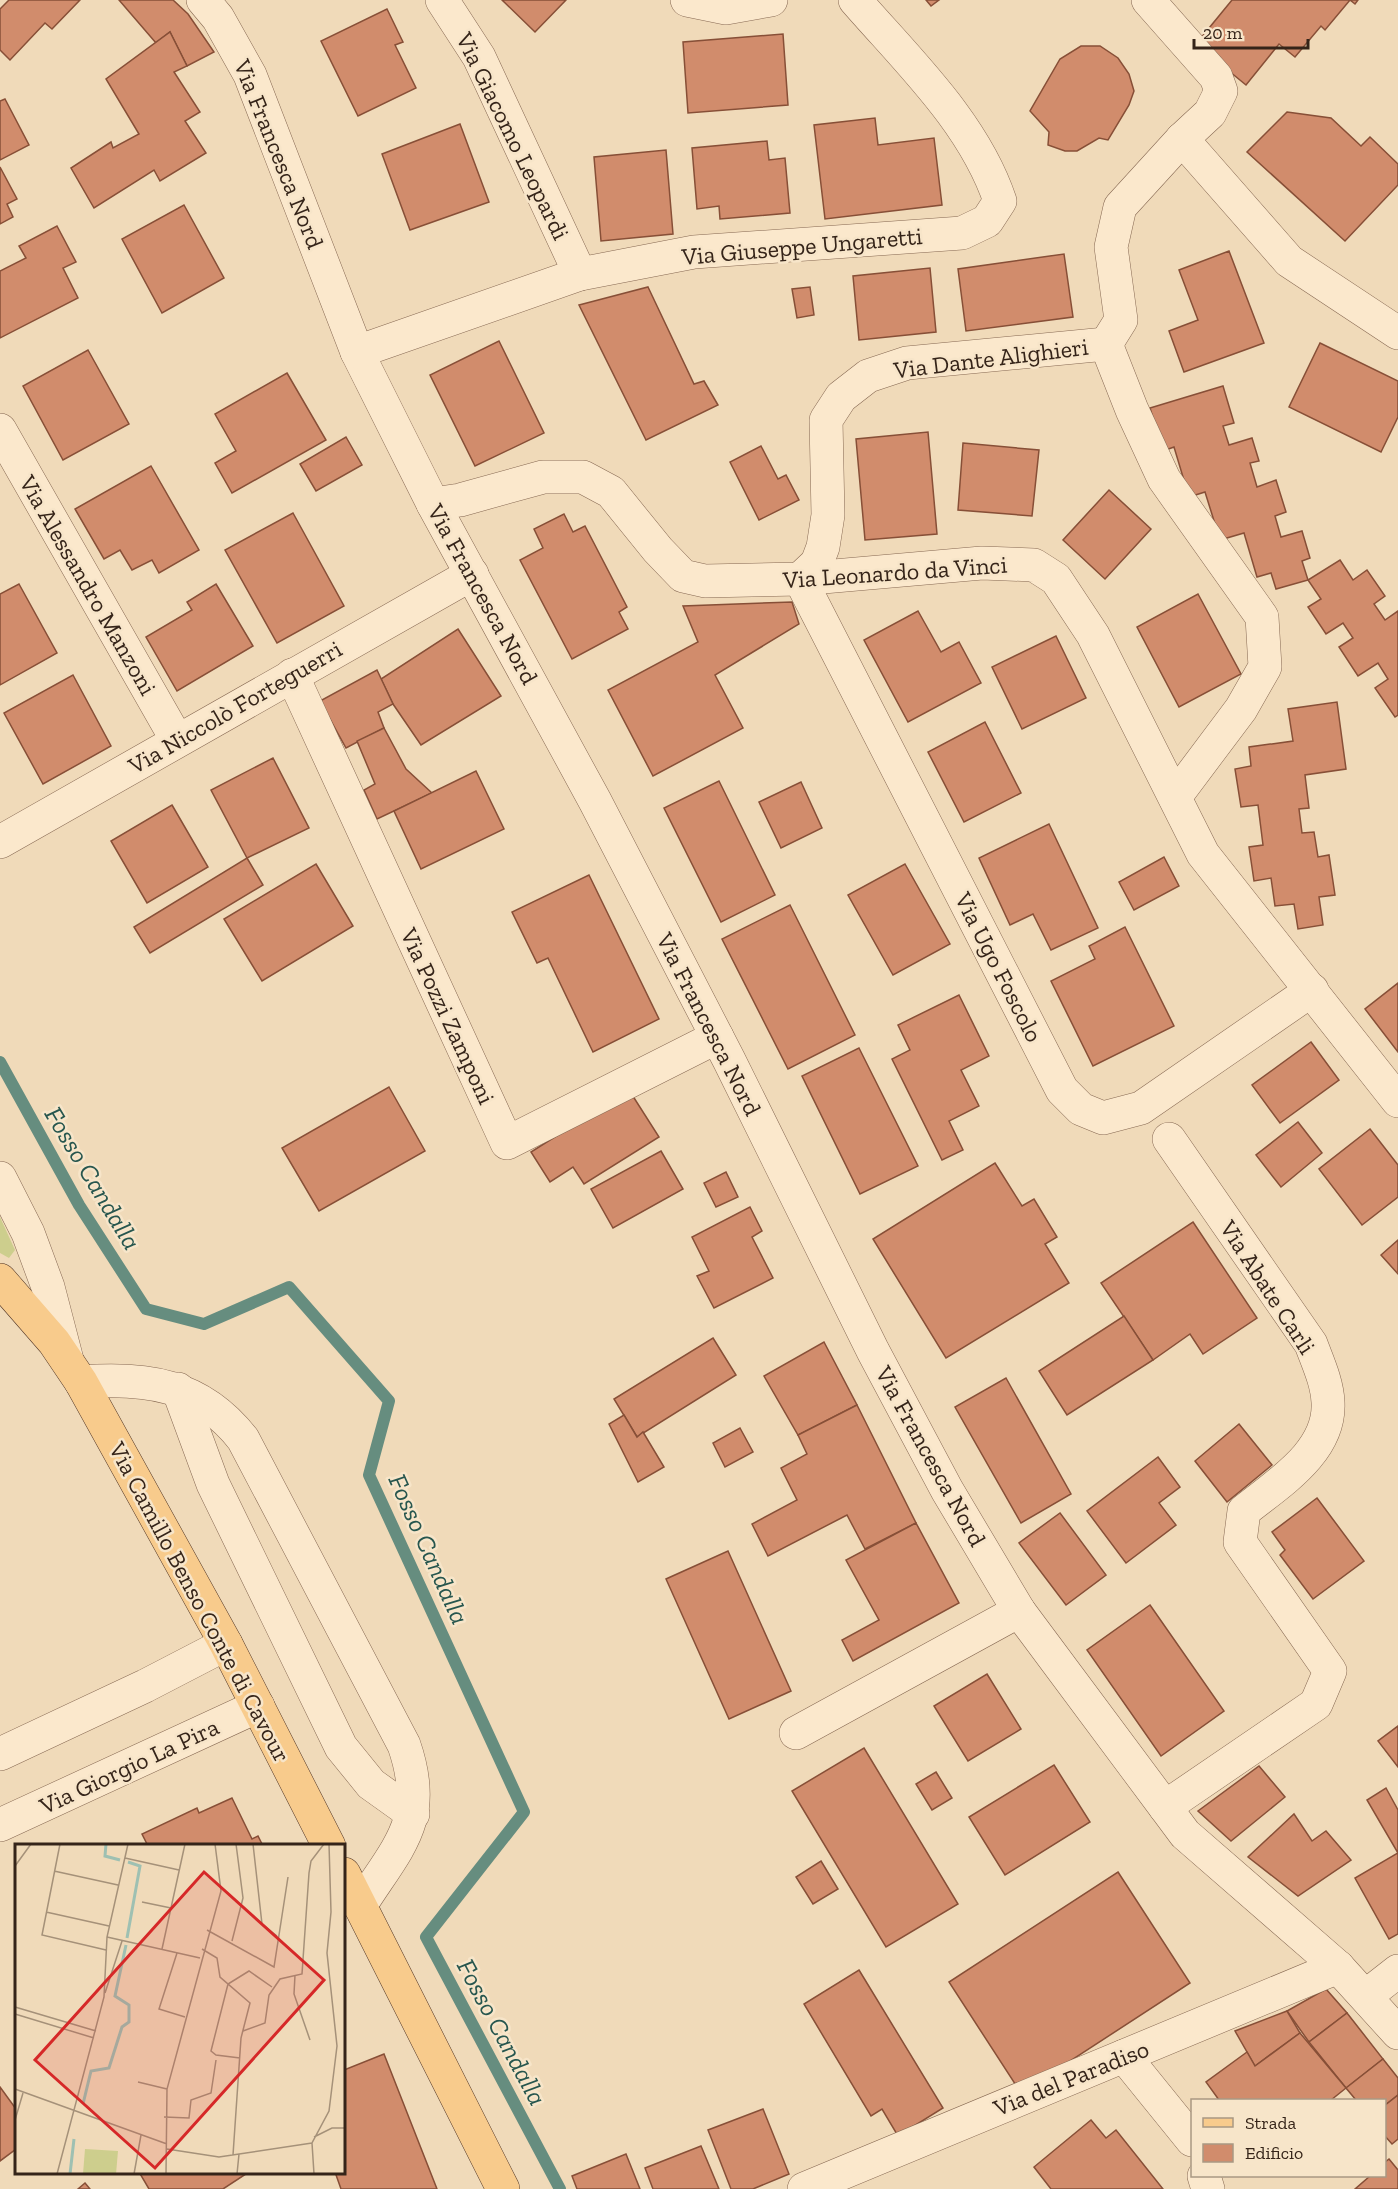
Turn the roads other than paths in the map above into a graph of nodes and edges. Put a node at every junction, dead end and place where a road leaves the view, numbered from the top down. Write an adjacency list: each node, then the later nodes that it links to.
1 (203, 0): 11 (street, Via Francesca Nord)
2 (442, 0): 8 (street, Via Giacomo Leopardi)
3 (687, 0): 4 (street)
4 (771, 0)
5 (855, 0): 8 (street, Via Giuseppe Ungaretti)
6 (1148, 0): 7 (street)
7 (1182, 139): 9 (street); 10 (street)
8 (580, 274): 11 (street, Via Giuseppe Ungaretti)
9 (1398, 333)
10 (1106, 344): 15 (street, Via Dante Alighieri); 18 (street, Via Dante Alighieri)
11 (357, 352): 13 (street, Via Francesca Nord)
12 (0, 430): 17 (street, Via Alessandro Manzoni)
13 (433, 504): 14 (street, Via Francesca Nord); 15 (street, Via Leonardo da Vinci)
14 (472, 574): 16 (street, Via Niccolò Forteguerri); 21 (street, Via Francesca Nord)
15 (800, 579): 18 (street, Via Leonardo da Vinci); 20 (street, Via Ugo Foscolo)
16 (292, 675): 17 (street, Via Niccolò Forteguerri); 21 (street, Via Pozzi Zamponi)
17 (177, 740): 19 (street, Via Niccolò Forteguerri)
18 (1175, 797): 20 (street, Via Leonardo da Vinci)
19 (0, 842)
20 (1311, 990): 22 (street, Via Leonardo da Vinci)
21 (717, 1037): 28 (street, Via Francesca Nord)
22 (1398, 1101)
23 (1169, 1139): 33 (street, Via Abate Carli)
24 (0, 1178): 26 (street, Via Camillo Benso Conte di Cavour)
25 (0, 1280): 26 (main road, Via Camillo Benso Conte di Cavour)
26 (74, 1371): 27 (street); 29 (main road, Via Camillo Benso Conte di Cavour)
27 (178, 1389): 34 (street); 34 (street)
28 (1019, 1611): 31 (street); 33 (street, Via Francesca Nord)
29 (226, 1644): 30 (main road, Via Camillo Benso Conte di Cavour); 32 (street)
30 (258, 1706): 35 (street, Via Giorgio La Pira); 36 (main road, Via Camillo Benso Conte di Cavour)
31 (796, 1733)
32 (0, 1754)
33 (1165, 1807): 39 (street, Via Francesca Nord)
34 (413, 1814): 38 (street)
35 (0, 1825)
36 (328, 1844)
37 (345, 1876): 38 (main road)
38 (360, 1906): 45 (main road)
39 (1338, 1967): 41 (street, Via Francesca Nord); 43 (street, Via del Paradiso)
40 (1398, 1971): 41 (street)
41 (1366, 1996): 42 (street, Via Francesca Nord)
42 (1398, 2033)
43 (1124, 2056): 44 (street); 46 (street, Via del Paradiso)
44 (1191, 2139)
45 (503, 2189)
46 (804, 2189)

